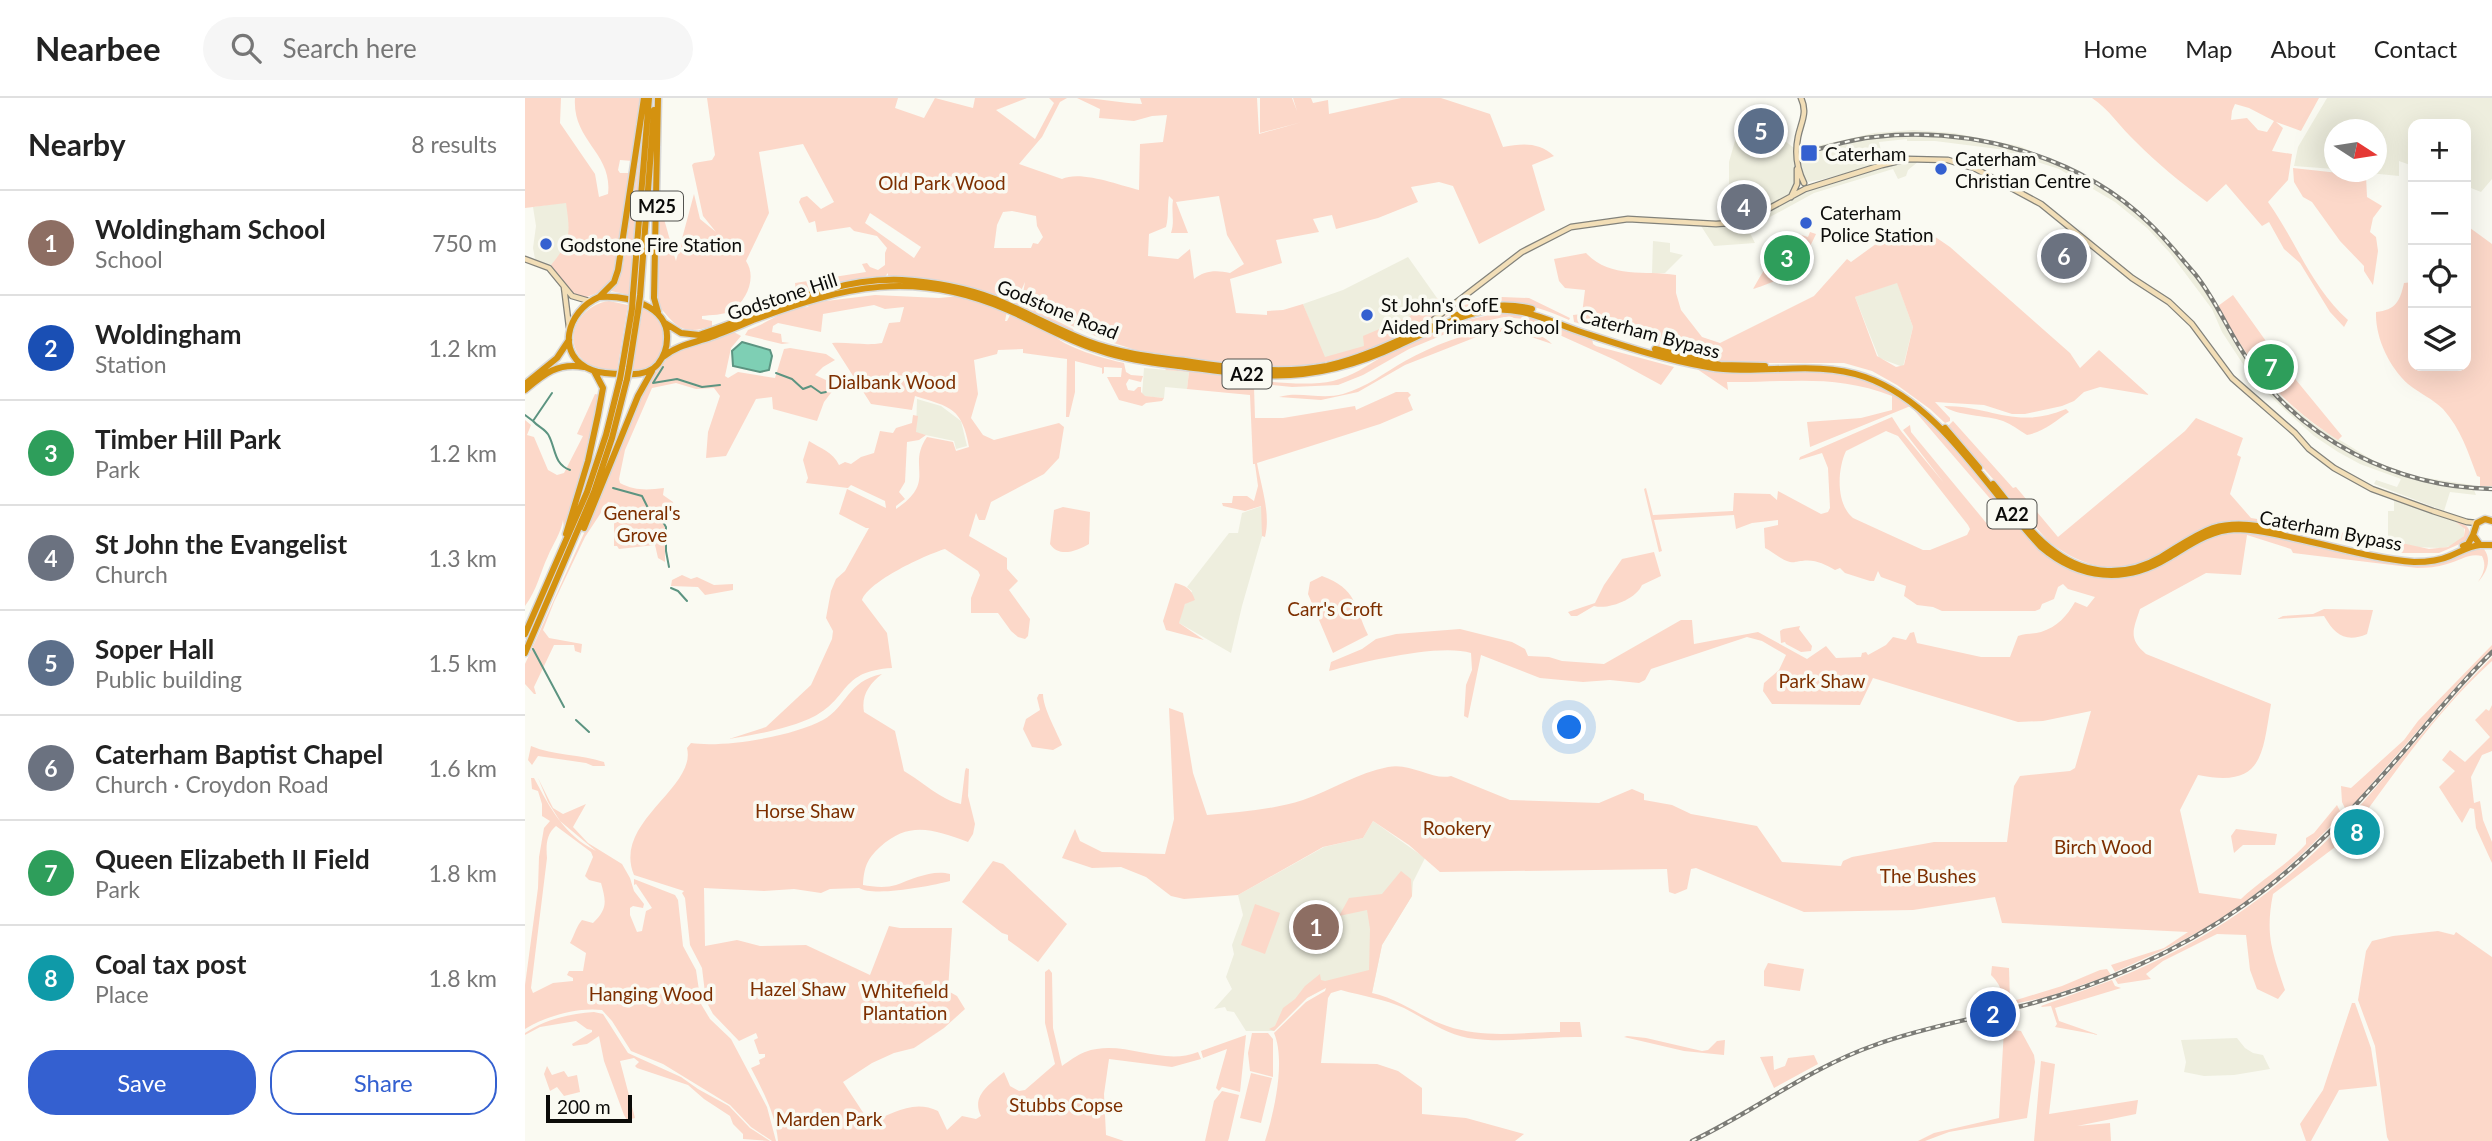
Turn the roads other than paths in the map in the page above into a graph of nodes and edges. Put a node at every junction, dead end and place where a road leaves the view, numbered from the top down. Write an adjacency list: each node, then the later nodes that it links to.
1 (646, 98): 12 (highway, M25); 13 (highway, M25)
2 (656, 98): 12 (highway, M25); 15 (highway, M25)
3 (1801, 98): 4 (main road)
4 (1798, 165): 5 (main road); 6 (main road)
5 (1797, 186): 6 (main road); 7 (main road)
6 (1804, 187): 7 (main road); 29 (main road)
7 (1791, 198): 16 (main road)
8 (525, 259): 9 (main road)
9 (564, 286): 14 (main road); 19 (main road)
10 (946, 286): 17 (highway, Godstone Hill / A22); 20 (highway, Godstone Road / A22)
11 (957, 293): 18 (highway, Godstone Road / A22); 22 (highway, Godstone Hill / A22)
12 (636, 295): 32 (highway, M25, bridge)
13 (599, 297): 14 (highway); 15 (highway)
14 (589, 301): 19 (highway)
15 (658, 313): 17 (highway)
16 (1443, 313): 18 (main road); 20 (main road)
17 (666, 323): 22 (highway)
18 (1437, 326): 20 (highway, Godstone Road / A22); 29 (highway, Caterham Bypass / A22); 30 (highway, Caterham Bypass / A22)
19 (569, 327): 21 (highway)
20 (1422, 330)
21 (569, 340): 23 (highway); 26 (highway)
22 (663, 357): 24 (highway)
23 (586, 367): 25 (highway); 27 (highway)
24 (653, 369): 25 (highway); 32 (highway, M25)
25 (594, 371): 32 (highway, M25)
26 (525, 384)
27 (525, 390)
28 (2492, 521): 29 (highway)
29 (2474, 529): 30 (highway)
30 (2480, 545): 31 (highway, Caterham Bypass)
31 (2492, 545)
32 (562, 559): 33 (highway, M25); 34 (highway, M25)
33 (525, 634)
34 (525, 653)

